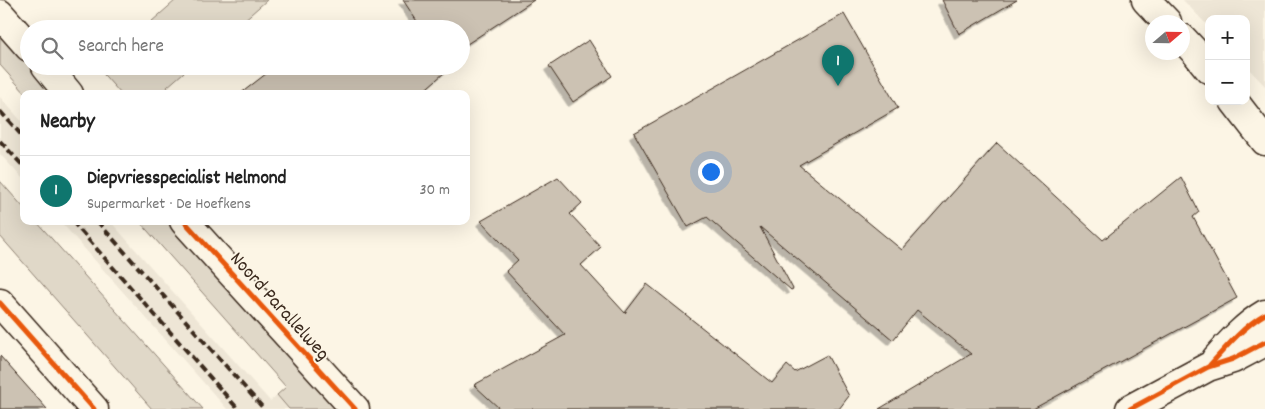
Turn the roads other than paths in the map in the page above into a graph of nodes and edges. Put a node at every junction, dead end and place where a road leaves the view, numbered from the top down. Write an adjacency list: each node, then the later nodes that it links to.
1 (1146, 0): 3 (street)
2 (0, 14): 4 (street)
3 (1161, 15)
4 (20, 37)
5 (1190, 47): 6 (street)
6 (1205, 64)
7 (54, 75): 8 (street)
8 (67, 90)
9 (1237, 105): 10 (street)
10 (1265, 141)
11 (188, 225): 17 (street, Noord Parallelweg)
12 (0, 303): 16 (street)
13 (1265, 314): 15 (street)
14 (1265, 342): 15 (street)
15 (1208, 367): 18 (street)
16 (94, 409)
17 (355, 409)
18 (1130, 409)

